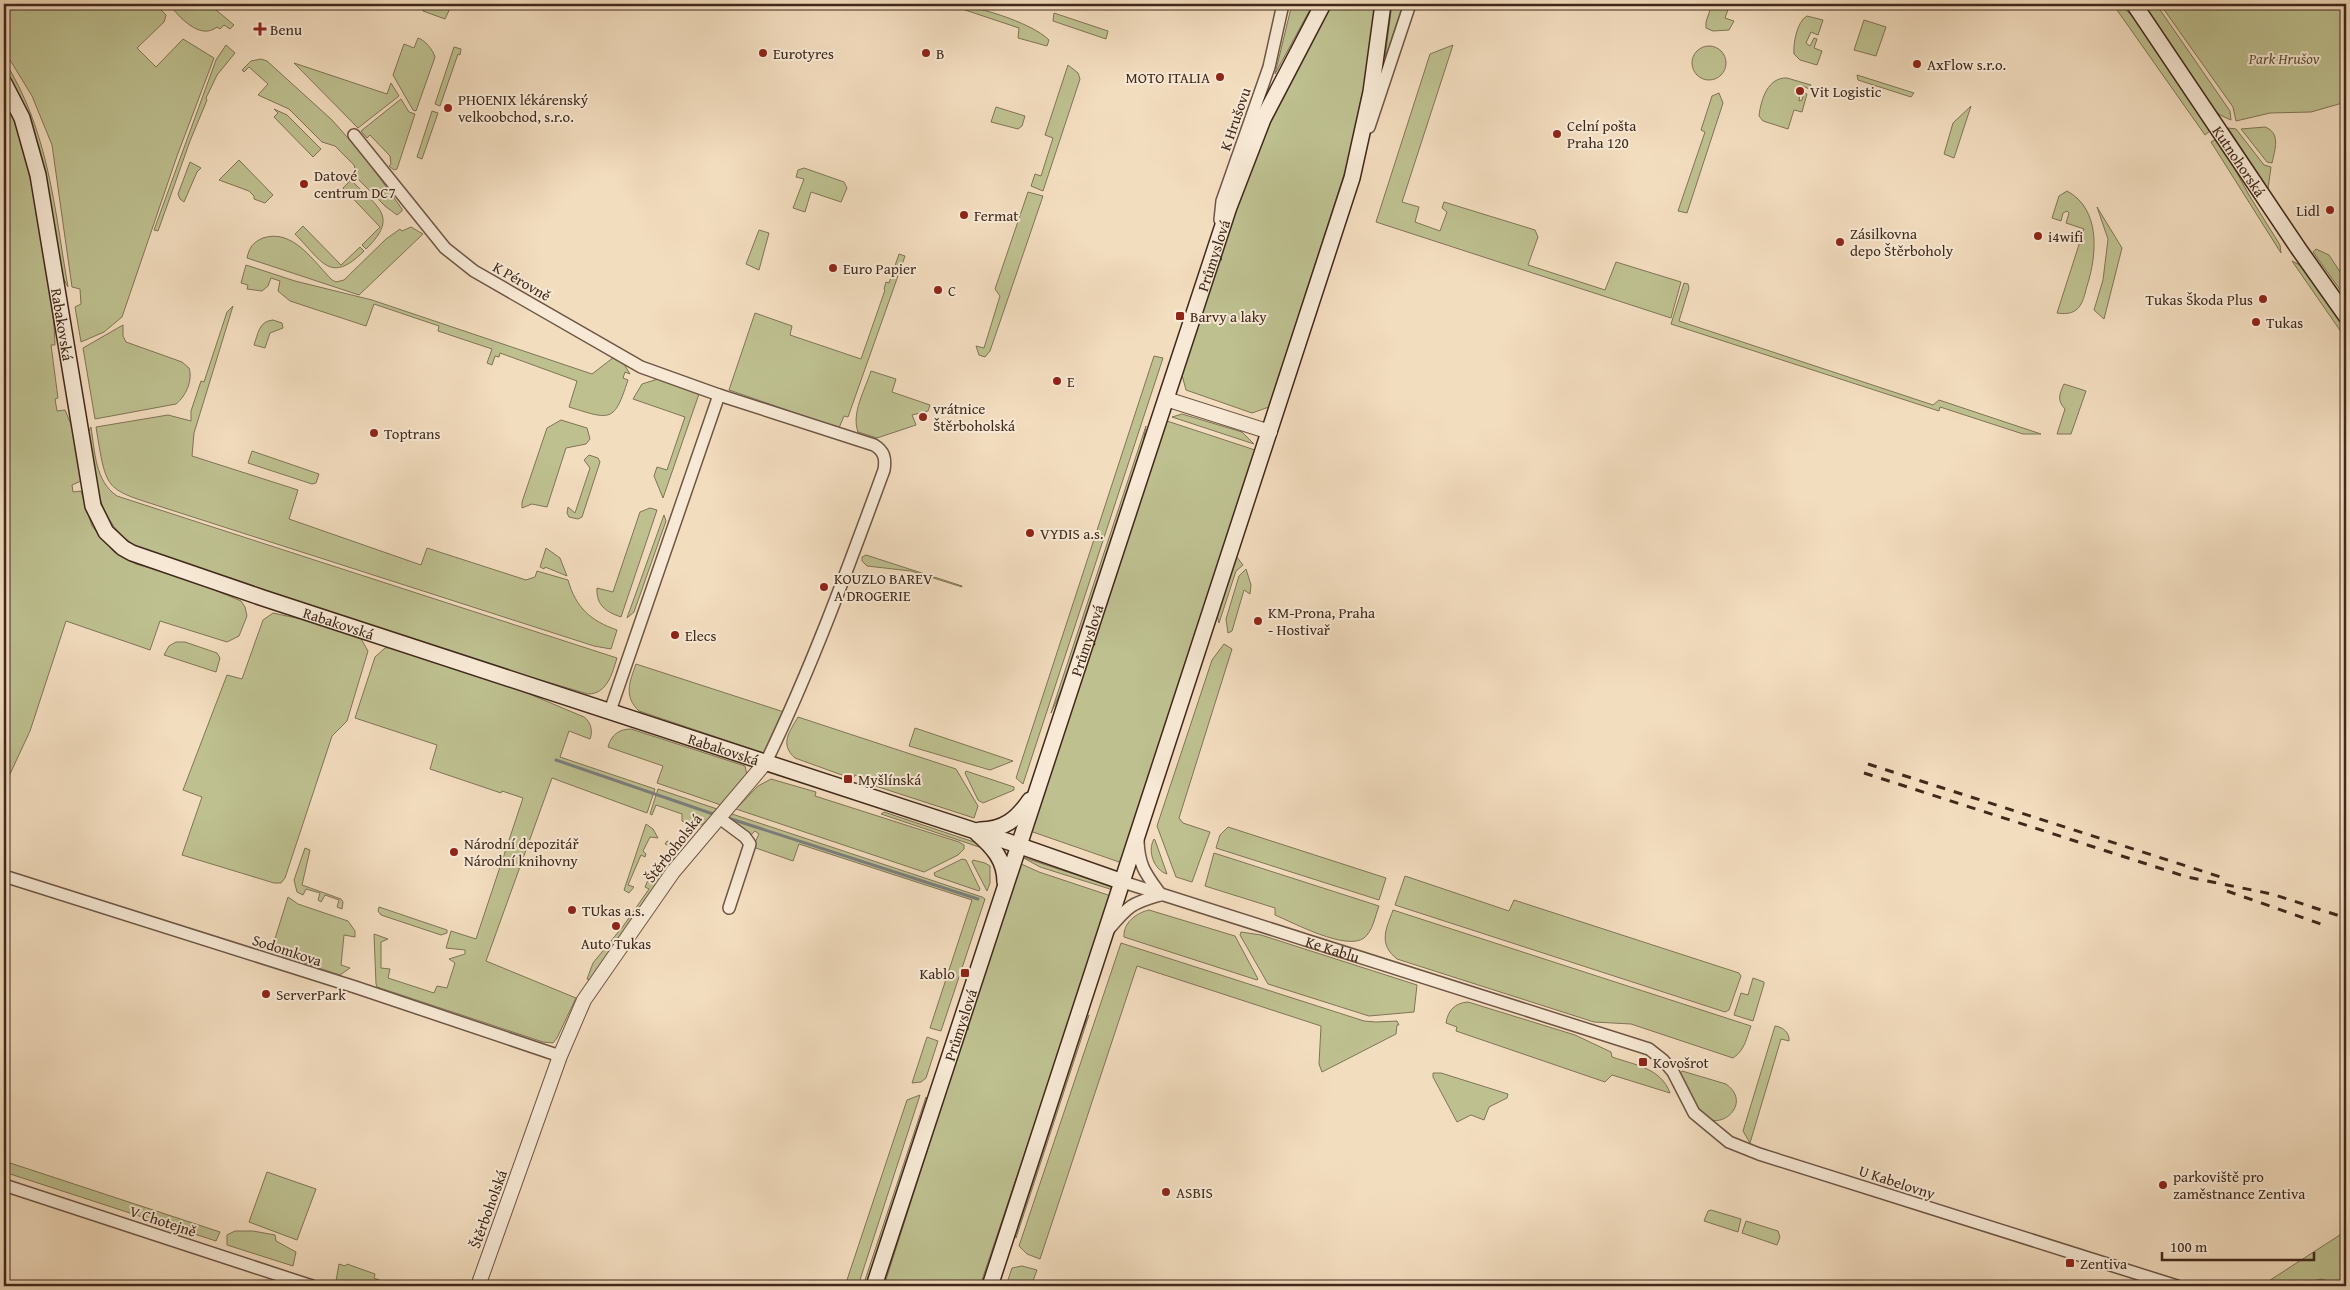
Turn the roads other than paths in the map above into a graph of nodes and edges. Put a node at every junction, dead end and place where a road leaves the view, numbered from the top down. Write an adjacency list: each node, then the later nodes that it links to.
1 (1283, 4): 9 (street, K Hrušovu)
2 (1323, 4): 9 (main road, Průmyslová)
3 (1383, 4): 8 (main road)
4 (1410, 4): 8 (street)
5 (2134, 4): 10 (main road, Kutnohorská)
6 (4, 83): 15 (main road, Rabakovská)
7 (354, 135): 11 (street, K Pérovně)
8 (1352, 178): 13 (main road)
9 (1217, 244): 12 (main road, Průmyslová)
10 (2346, 316)
11 (719, 395): 14 (street, K Pérovně); 15 (street)
12 (1166, 399): 13 (street); 17 (main road, Průmyslová)
13 (1270, 432): 20 (main road)
14 (886, 460): 16 (street, Štěrboholská)
15 (610, 712): 16 (main road, Rabakovská)
16 (766, 762): 18 (street, Štěrboholská); 19 (main road, Rabakovská)
17 (1037, 791): 19 (main road); 21 (main road, Průmyslová)
18 (718, 817): 26 (street); 29 (street, Štěrboholská)
19 (974, 830): 21 (main road, Rabakovská); 24 (main road)
20 (1137, 838): 23 (main road); 25 (street)
21 (1019, 845): 23 (main road, Ke Kablu); 24 (main road, Průmyslová)
22 (4, 876): 29 (street, Sodomkova)
23 (1123, 882): 25 (street, Ke Kablu); 27 (main road)
24 (1005, 886): 33 (main road, Průmyslová)
25 (1161, 895): 27 (street); 28 (street, Ke Kablu)
26 (729, 908)
27 (1105, 934): 34 (main road)
28 (1649, 1049): 35 (street, U Kabelovny)
29 (560, 1056): 32 (street, Štěrboholská)
30 (4, 1185): 31 (street, V Chotejně)
31 (312, 1286)
32 (478, 1286)
33 (874, 1286)
34 (990, 1286)
35 (2177, 1286)

